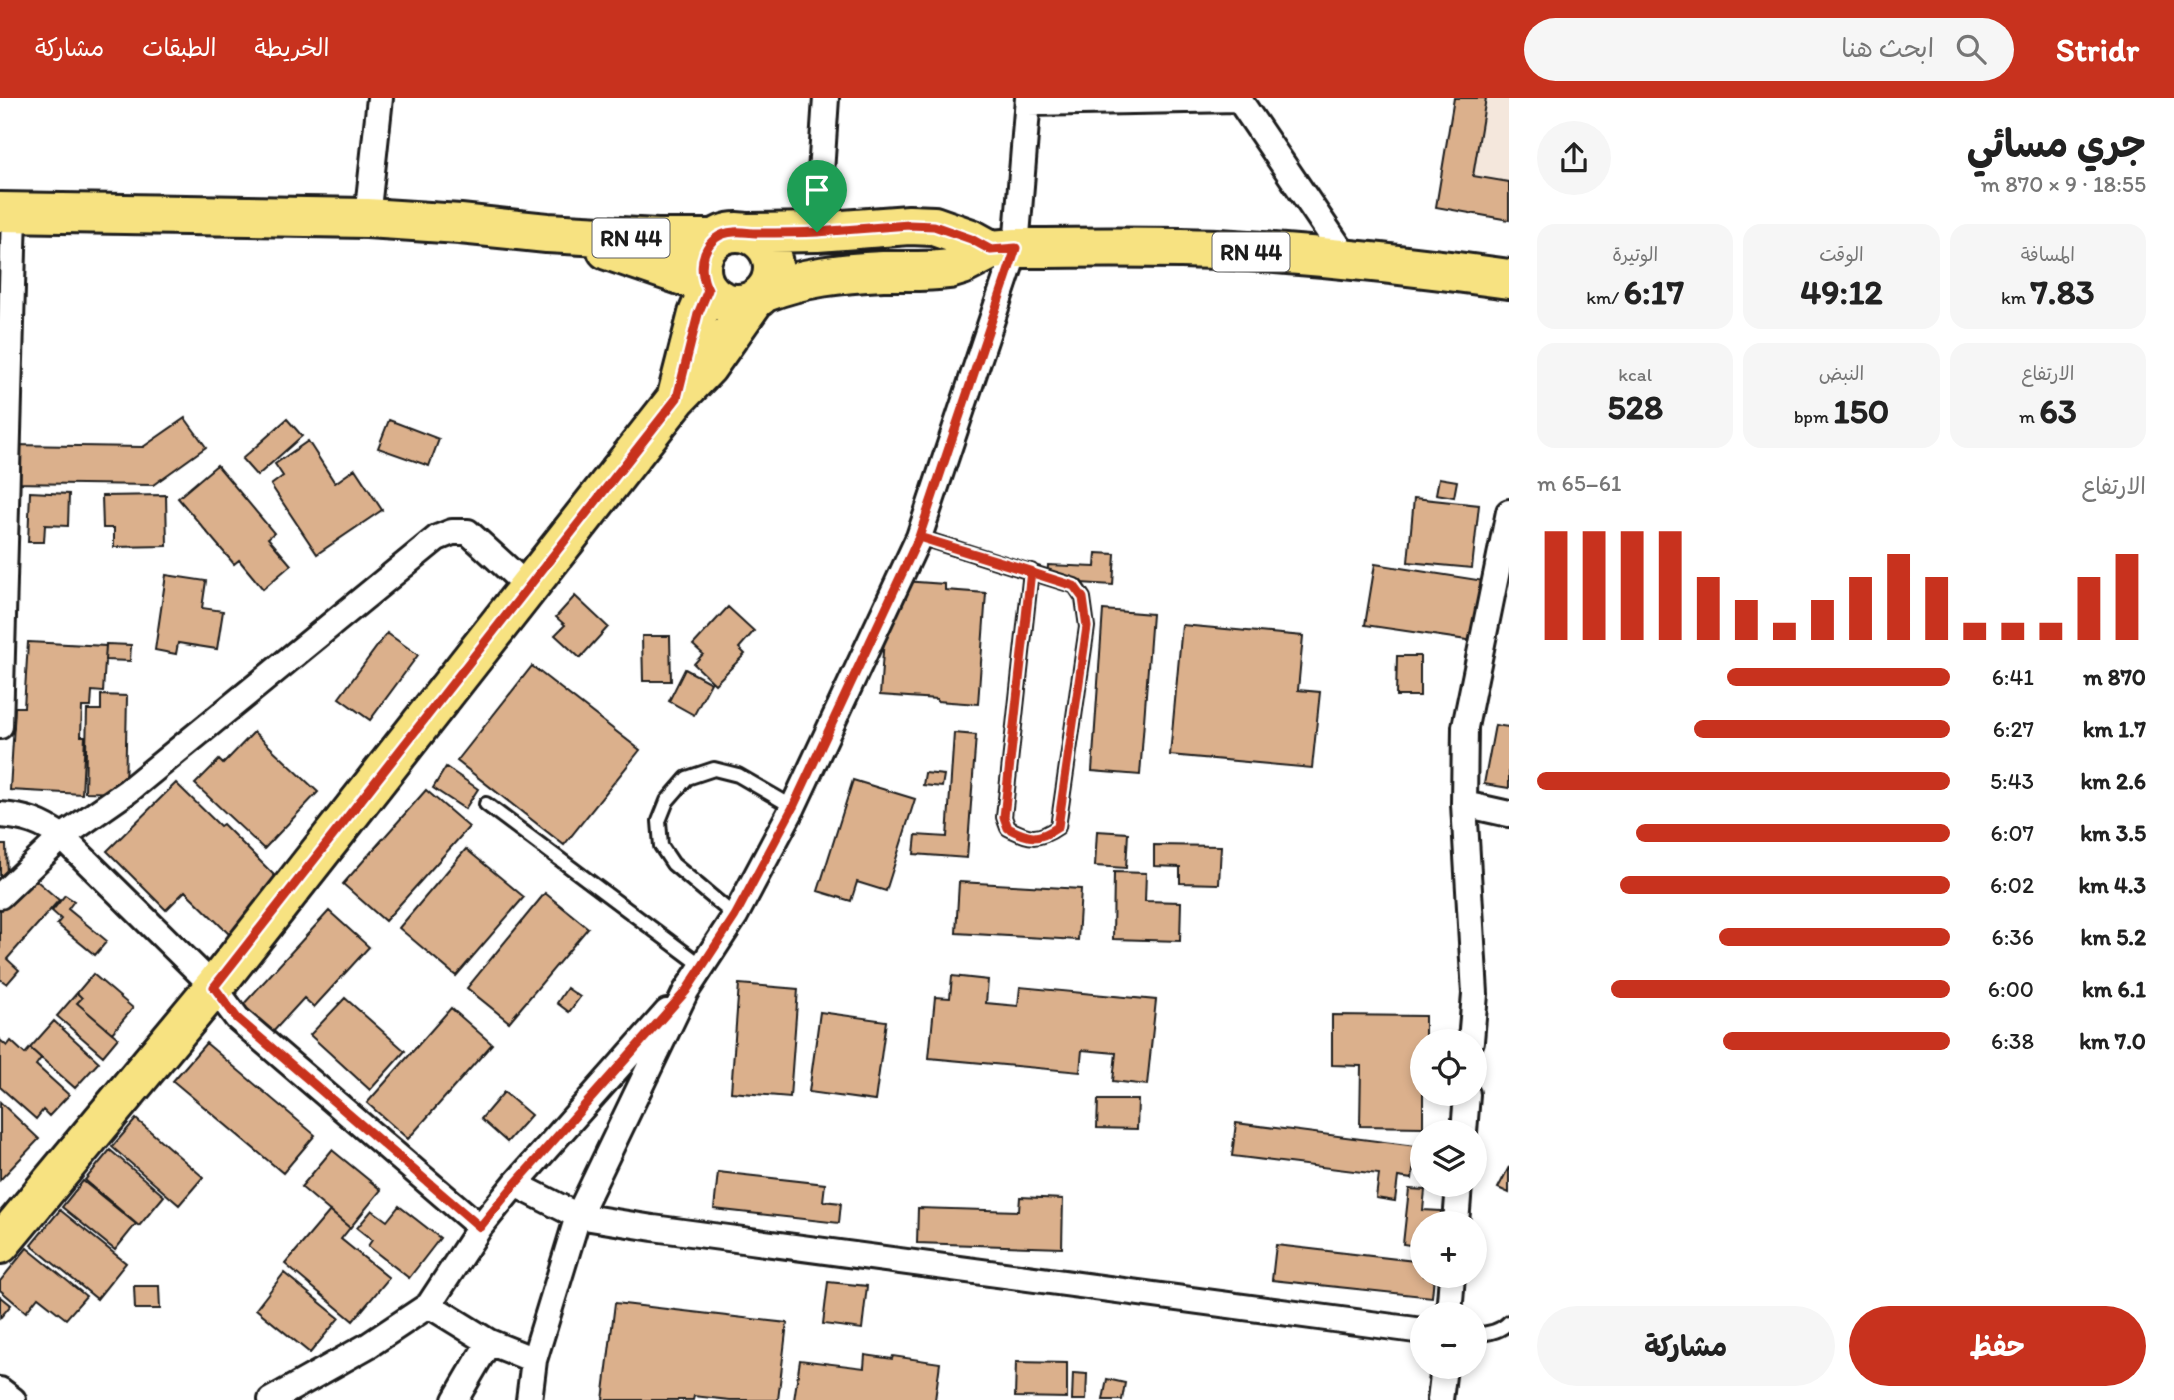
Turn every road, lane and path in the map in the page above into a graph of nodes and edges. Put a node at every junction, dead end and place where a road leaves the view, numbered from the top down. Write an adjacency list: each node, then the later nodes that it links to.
1 (380, 98): 6 (street)
2 (826, 98): 7 (street)
3 (1238, 99): 4 (street); 11 (street)
4 (1028, 101): 10 (street)
5 (7, 212): 6 (main road); 19 (street)
6 (367, 218): 8 (main road)
7 (817, 232): 9 (main road, RN 44); 10 (main road, RN 44)
8 (547, 233): 9 (main road, RN 44); 12 (main road, RN 44)
9 (731, 236): 15 (main road); 16 (main road)
10 (1003, 249): 11 (main road, RN 44); 13 (main road, RN 44); 20 (street)
11 (1348, 260): 14 (main road, RN 44)
12 (667, 270): 15 (main road, RN 44); 17 (main road)
13 (825, 276): 16 (main road, RN 44); 17 (main road)
14 (1509, 279)
15 (706, 286): 16 (main road); 17 (main road)
16 (760, 295): 17 (main road)
17 (697, 359): 22 (main road)
18 (1509, 512): 25 (street)
19 (3, 524): 23 (street)
20 (919, 537): 21 (lane); 26 (street)
21 (1031, 571): 21 (lane)
22 (528, 587): 29 (street); 33 (main road)
23 (0, 726)
24 (485, 804): 32 (lane)
25 (1464, 804): 27 (street); 35 (street)
26 (793, 807): 31 (street); 31 (lane)
27 (1509, 814)
28 (0, 815): 29 (street)
29 (62, 837): 30 (street); 33 (street)
30 (0, 896)
31 (735, 916): 32 (street)
32 (701, 965): 34 (street)
33 (214, 987): 38 (street); 39 (main road)
34 (686, 991): 36 (street); 37 (street)
35 (1472, 1029)
36 (515, 1184): 37 (street); 38 (street)
37 (578, 1216): 42 (street); 45 (street)
38 (480, 1227): 40 (street)
39 (0, 1244)
40 (429, 1305): 44 (street); 49 (street)
41 (1509, 1322): 43 (lane)
42 (1410, 1329)
43 (1487, 1334)
44 (489, 1342): 45 (street); 50 (street)
45 (534, 1360): 51 (street)
46 (1443, 1379): 52 (street)
47 (0, 1390): 48 (street)
48 (13, 1400)
49 (271, 1400)
50 (456, 1400)
51 (529, 1400)
52 (1440, 1400)

